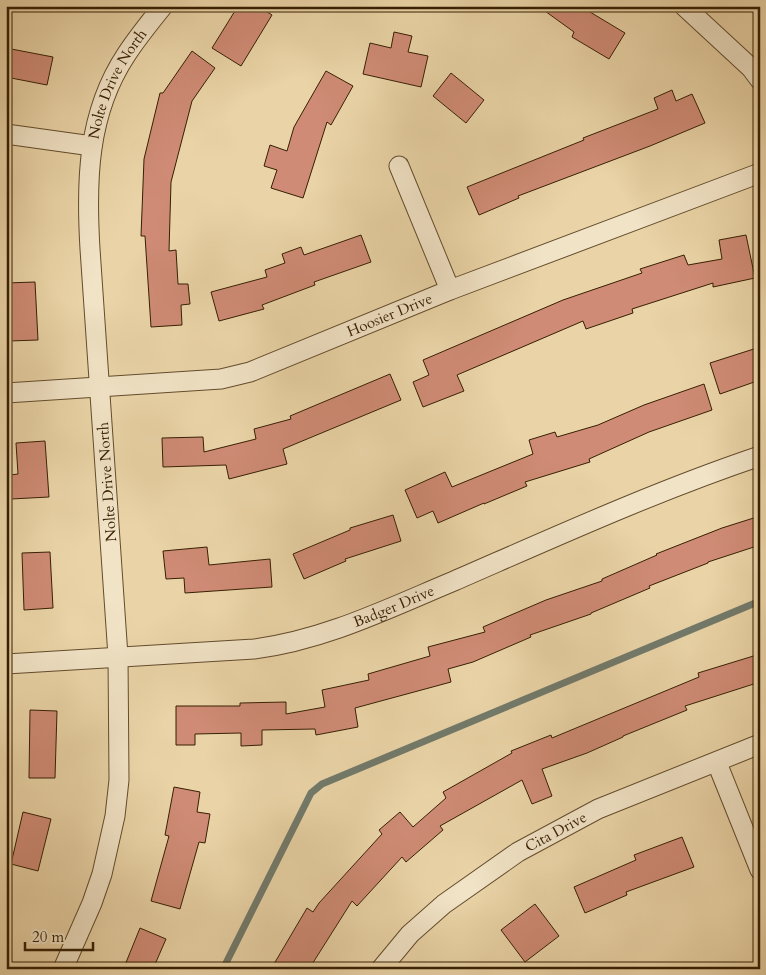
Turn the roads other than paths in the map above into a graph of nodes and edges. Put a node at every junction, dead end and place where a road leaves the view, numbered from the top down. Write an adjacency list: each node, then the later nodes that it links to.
1 (163, 6): 5 (street, Nolte Drive North)
2 (684, 6): 3 (street)
3 (757, 69)
4 (6, 134): 5 (street)
5 (92, 146): 9 (street, Nolte Drive North)
6 (400, 166): 8 (street)
7 (760, 173): 8 (street, Hoosier Drive)
8 (450, 290): 9 (street, Hoosier Drive)
9 (101, 387): 10 (street, Hoosier Drive); 12 (street, Nolte Drive North)
10 (6, 393)
11 (760, 456): 12 (street, Badger Drive)
12 (118, 656): 13 (street, Badger Drive); 17 (street, Nolte Drive North)
13 (6, 664)
14 (760, 744): 15 (street, Cita Drive)
15 (716, 763): 16 (street); 18 (street, Cita Drive)
16 (760, 870)
17 (62, 969)
18 (381, 969)

